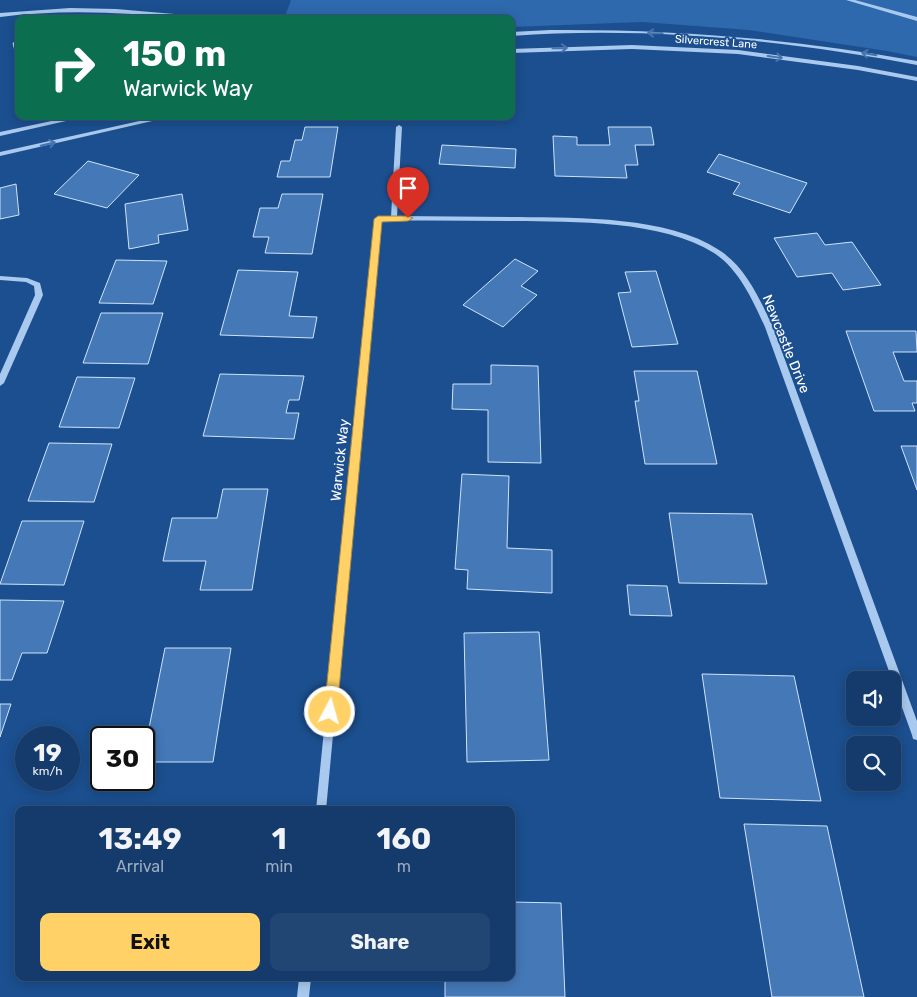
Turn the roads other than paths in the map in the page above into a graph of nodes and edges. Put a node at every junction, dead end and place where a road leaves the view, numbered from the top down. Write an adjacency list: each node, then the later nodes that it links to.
1 (849, 0): 4 (street)
2 (0, 15): 3 (street)
3 (165, 15)
4 (917, 19)
5 (515, 34): 7 (street, Silvercrest Lane, one-way to 5)
6 (515, 51): 8 (street, Silvercrest Lane, one-way to 8)
7 (917, 63)
8 (917, 79)
9 (66, 120): 12 (street)
10 (153, 120): 13 (street, one-way to 10)
11 (398, 127): 14 (street)
12 (0, 134)
13 (0, 154)
14 (394, 218): 17 (street, Newcastle Drive); 18 (street, Warwick Way)
15 (0, 278): 16 (street)
16 (0, 383)
17 (917, 735)
18 (321, 806)
19 (305, 981): 20 (street)
20 (303, 997)

